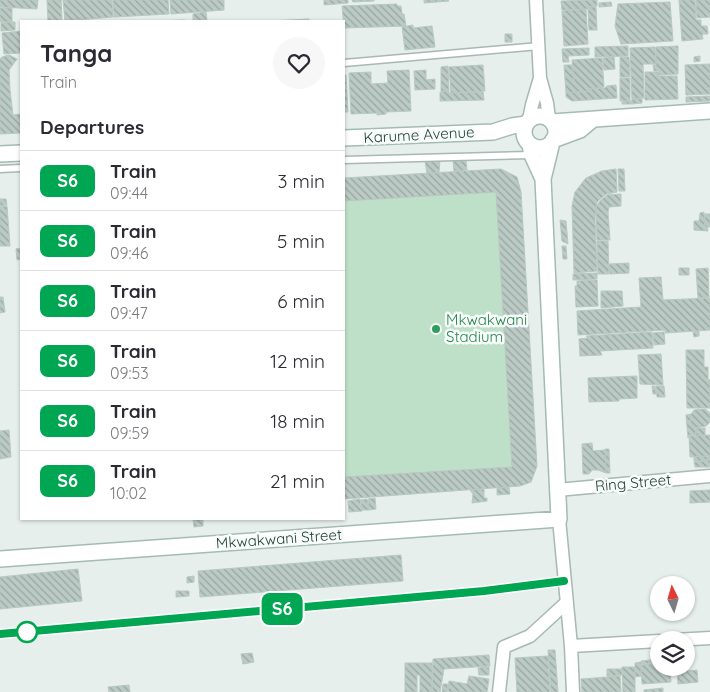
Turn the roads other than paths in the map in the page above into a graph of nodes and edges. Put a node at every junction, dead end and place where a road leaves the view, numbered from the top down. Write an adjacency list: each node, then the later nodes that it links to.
1 (536, 0): 2 (street)
2 (539, 46): 3 (lane); 4 (street)
3 (345, 63)
4 (540, 78): 7 (street); 8 (street)
5 (710, 111): 6 (main road)
6 (592, 120): 7 (main road); 11 (main road)
7 (551, 121): 8 (main road); 11 (main road)
8 (528, 122): 9 (main road); 12 (main road)
9 (494, 132): 10 (main road, Karume Avenue); 12 (main road)
10 (345, 138)
11 (552, 141): 12 (main road); 18 (main road)
12 (530, 147): 15 (lane); 18 (main road)
13 (20, 153): 14 (main road)
14 (0, 154)
15 (345, 160)
16 (20, 168): 17 (lane)
17 (0, 169)
18 (543, 180): 20 (main road)
19 (710, 476): 20 (street, Ring Street)
20 (557, 490): 21 (main road)
21 (558, 519): 22 (main road, Mkwakwani Street); 23 (street)
22 (0, 559)
23 (566, 603): 27 (street); 28 (street)
24 (710, 638): 25 (street)
25 (695, 639)
26 (650, 642): 27 (street)
27 (571, 646): 29 (street)
28 (499, 692)
29 (573, 692)

